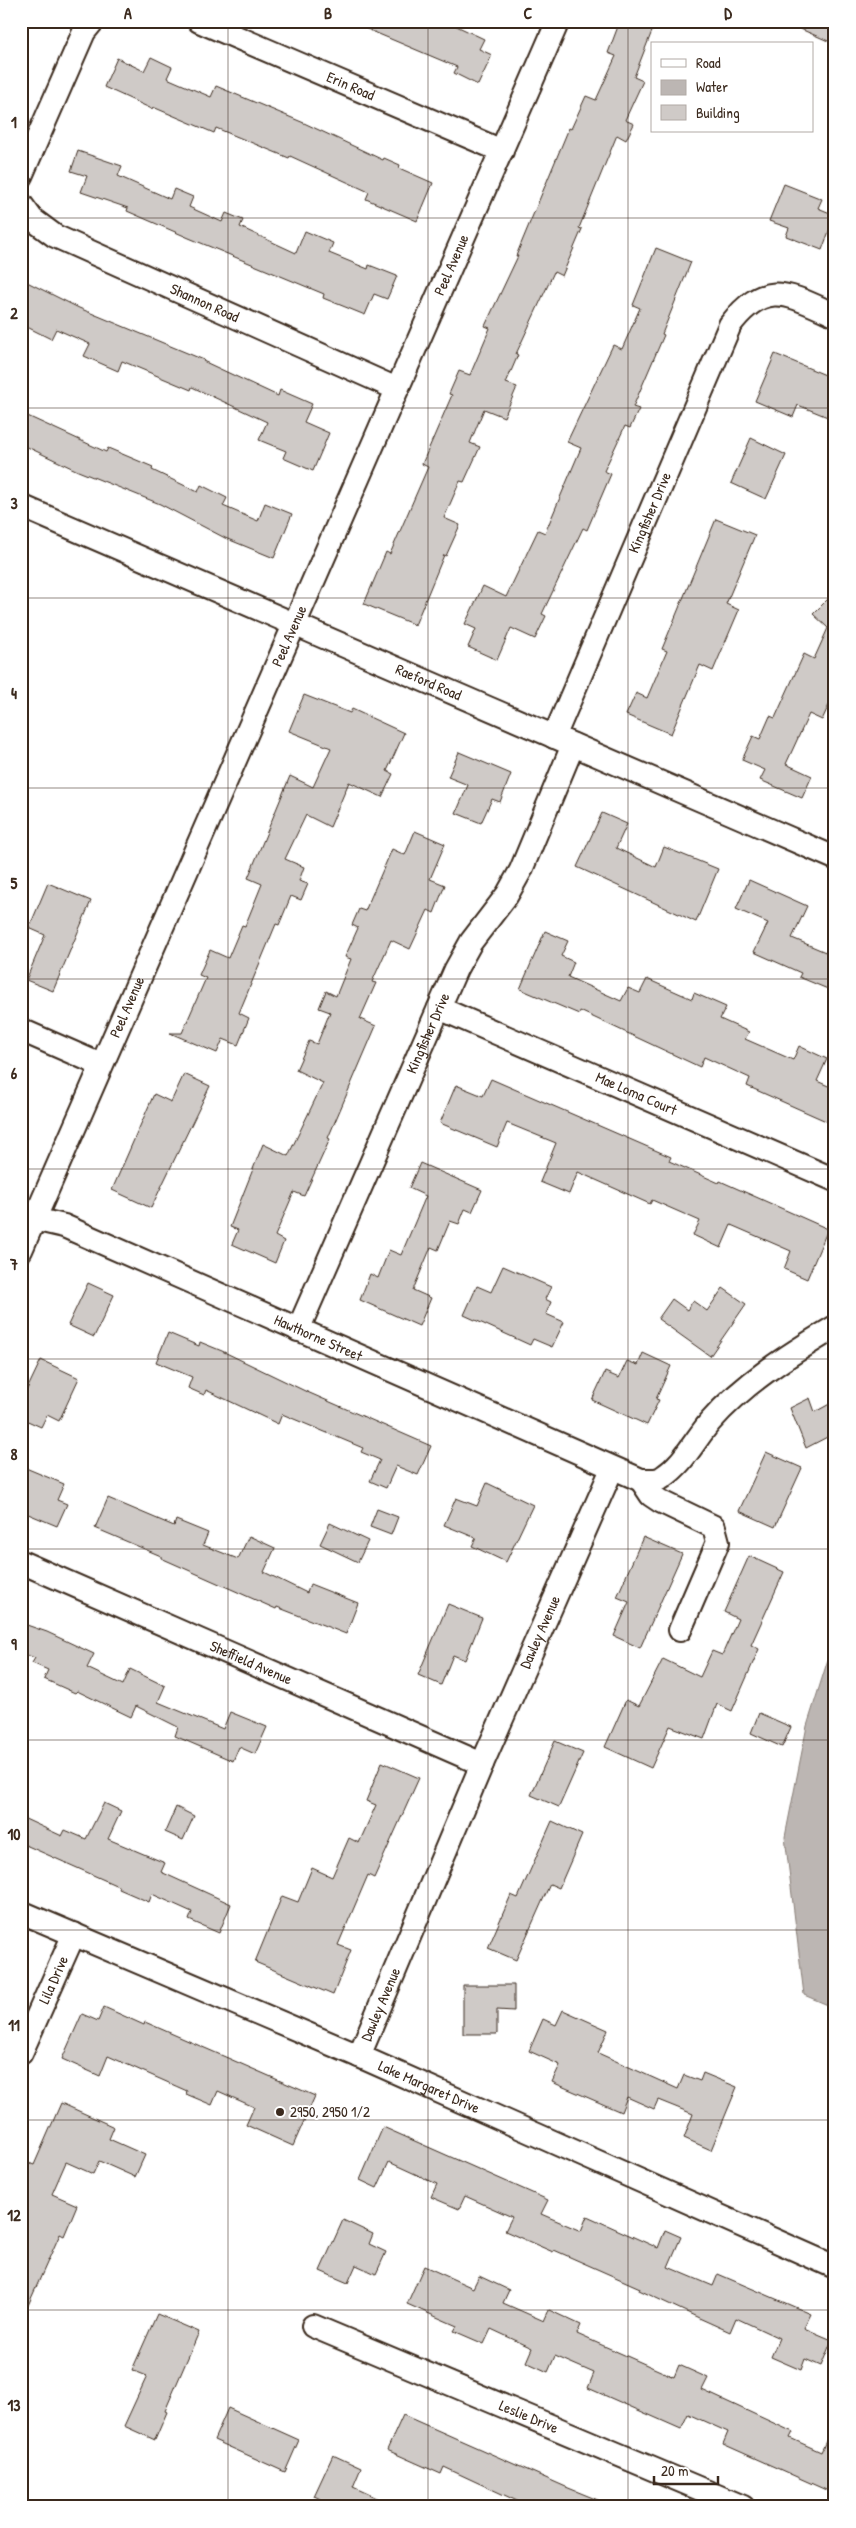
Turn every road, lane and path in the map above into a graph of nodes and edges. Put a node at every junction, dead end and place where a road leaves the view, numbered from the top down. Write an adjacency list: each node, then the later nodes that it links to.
1 (94, 21): 4 (street)
2 (199, 21): 5 (street, Erin Road)
3 (558, 21): 5 (street, Peel Avenue)
4 (29, 137): 6 (street)
5 (502, 150): 9 (street, Peel Avenue)
6 (21, 176)
7 (21, 204): 9 (street, Shannon Road)
8 (835, 315): 12 (street, Kingfisher Drive)
9 (397, 389): 11 (street, Peel Avenue)
10 (21, 506): 11 (street, Raeford Road)
11 (294, 624): 12 (street, Raeford Road); 16 (street, Peel Avenue)
12 (564, 741): 13 (street, Raeford Road); 14 (street, Kingfisher Drive)
13 (835, 858)
14 (438, 1008): 17 (street, Mae Loma Court); 21 (street, Kingfisher Drive)
15 (21, 1030): 16 (street)
16 (101, 1065): 18 (street, Peel Avenue)
17 (835, 1180)
18 (28, 1218): 19 (street, Peel Avenue); 21 (street, Hawthorne Street)
19 (21, 1250)
20 (835, 1326): 23 (street)
21 (298, 1330): 22 (street, Hawthorne Street)
22 (612, 1469): 23 (street); 26 (street, Dawley Avenue)
23 (641, 1480): 25 (street)
24 (21, 1562): 26 (street, Sheffield Avenue)
25 (680, 1630)
26 (482, 1764): 30 (street, Dawley Avenue)
27 (21, 1912): 28 (street, Lake Margaret Drive)
28 (74, 1934): 29 (street, Lila Drive); 30 (street, Lake Margaret Drive)
29 (21, 2053)
30 (359, 2056): 31 (street, Lake Margaret Drive)
31 (835, 2267)
32 (313, 2326): 33 (street, Leslie Drive)
33 (743, 2507)

